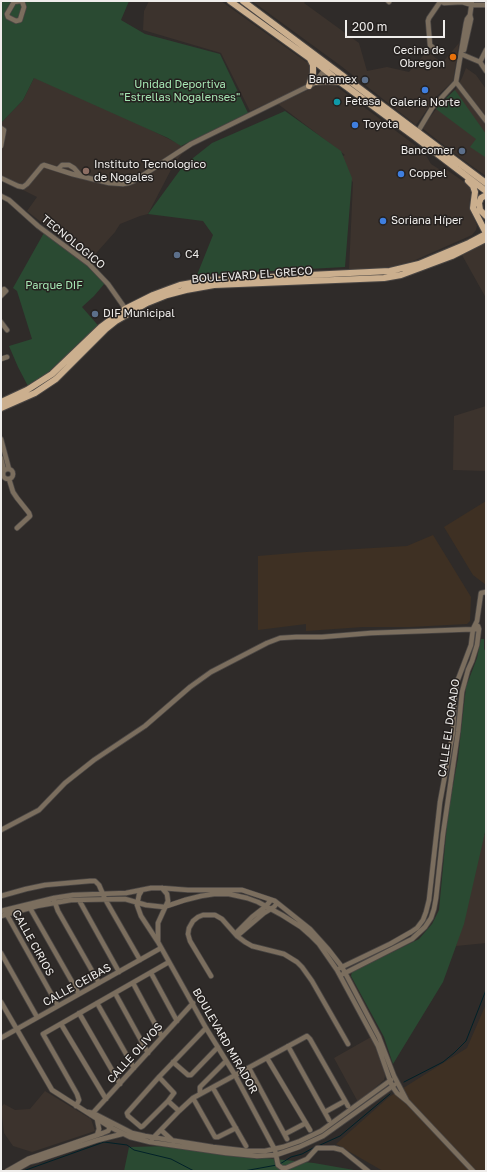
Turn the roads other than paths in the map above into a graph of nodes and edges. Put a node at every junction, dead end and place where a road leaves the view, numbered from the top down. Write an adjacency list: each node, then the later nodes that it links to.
1 (230, 1): 10 (main road)
2 (242, 1): 10 (main road)
3 (440, 1): 4 (street); 8 (street)
4 (464, 2): 5 (street)
5 (472, 3): 6 (street); 9 (street)
6 (486, 5)
7 (486, 50): 11 (street)
8 (438, 52)
9 (462, 54): 11 (street); 15 (street)
10 (313, 57): 12 (main road); 14 (main road); 16 (main road)
11 (483, 63): 13 (street)
12 (326, 71): 14 (main road); 16 (street)
13 (486, 71)
14 (343, 80): 16 (main road); 19 (main road)
15 (456, 82): 17 (street); 19 (street)
16 (313, 84): 24 (street)
17 (486, 121)
18 (1, 128): 20 (street)
19 (416, 134): 22 (main road); 23 (main road)
20 (1, 146)
21 (58, 169): 24 (street); 24 (street); 25 (street)
22 (462, 173): 28 (main road); 32 (main road)
23 (475, 174): 26 (main road); 27 (main road)
24 (81, 176)
25 (1, 178)
26 (486, 179)
27 (486, 183)
28 (486, 191)
29 (486, 195): 31 (main road)
30 (1, 196): 37 (street, TECNOLOGICO)
31 (486, 216)
32 (486, 234): 34 (main road, BOULEVARD EL GRECO)
33 (486, 239): 34 (main road, BOULEVARD EL GRECO)
34 (304, 278): 37 (main road, BOULEVARD EL GRECO)
35 (1, 291): 36 (street)
36 (1, 296)
37 (126, 311): 42 (main road, BOULEVARD EL GRECO); 43 (main road, BOULEVARD EL GRECO)
38 (1, 322): 39 (street)
39 (7, 330)
40 (7, 358): 41 (street)
41 (1, 359)
42 (1, 402)
43 (1, 408)
44 (1, 439): 45 (street)
45 (3, 452): 46 (street)
46 (3, 460): 47 (street)
47 (7, 470): 48 (street); 48 (street)
48 (5, 478): 49 (street)
49 (17, 528)
50 (486, 592): 51 (street)
51 (477, 621): 52 (street, CALLE EL DORADO); 53 (street, CALLE EL DORADO)
52 (473, 629): 53 (street); 54 (street, CALLE EL DORADO); 56 (street)
53 (479, 629): 55 (street, CALLE EL DORADO)
54 (452, 732): 55 (street); 79 (street, CALLE EL DORADO)
55 (458, 732): 83 (street, CALLE EL DORADO)
56 (1, 830)
57 (162, 888): 58 (street); 63 (street); 68 (street, BOULEVARD MIRADOR)
58 (142, 890): 60 (street); 64 (street)
59 (1, 896): 60 (street)
60 (104, 897): 61 (street); 62 (street); 64 (street); 77 (street)
61 (54, 900): 62 (street); 67 (street); 70 (street); 86 (street)
62 (79, 900): 81 (street)
63 (270, 900): 65 (street); 66 (street)
64 (137, 902): 68 (street); 74 (street, BOULEVARD MIRADOR)
65 (277, 903): 69 (street); 79 (street)
66 (266, 906): 68 (street); 69 (street); 72 (street)
67 (30, 908): 70 (street); 88 (street)
68 (164, 908): 74 (street, BOULEVARD MIRADOR)
69 (271, 909): 72 (street); 80 (street)
70 (4, 912): 71 (street); 93 (street, CALLE CIRIOS)
71 (1, 916)
72 (251, 921): 73 (street)
73 (236, 935): 85 (street); 102 (street)
74 (158, 942): 75 (street, BOULEVARD MIRADOR)
75 (161, 948): 77 (street, CALLE CEIBAS); 78 (street, BOULEVARD MIRADOR)
76 (1, 953): 95 (street)
77 (140, 960): 81 (street, CALLE CEIBAS)
78 (169, 962): 82 (street); 92 (street, BOULEVARD MIRADOR)
79 (342, 967): 80 (street, CALLE EL DORADO); 83 (street)
80 (337, 970): 84 (street)
81 (119, 972): 86 (street, CALLE CEIBAS)
82 (151, 973): 87 (street); 96 (street)
83 (345, 973): 84 (street, CALLE EL DORADO); 113 (street)
84 (340, 975): 114 (street)
85 (211, 976)
86 (99, 983): 88 (street, CALLE CEIBAS)
87 (133, 983): 89 (street); 100 (street)
88 (79, 994): 93 (street, CALLE CEIBAS)
89 (115, 994): 91 (street); 105 (street)
90 (1, 1002): 99 (street)
91 (97, 1003): 94 (street); 109 (street)
92 (192, 1004): 96 (street, CALLE OLIVOS); 98 (street, BOULEVARD MIRADOR)
93 (58, 1006): 95 (street, CALLE CEIBAS)
94 (79, 1014): 97 (street); 116 (street)
95 (38, 1017): 99 (street, CALLE CEIBAS)
96 (177, 1021): 100 (street, CALLE OLIVOS)
97 (61, 1024): 121 (street); 125 (street)
98 (206, 1028): 104 (street, BOULEVARD MIRADOR); 108 (street)
99 (16, 1029): 101 (street, CALLE CEIBAS); 125 (street)
100 (162, 1037): 105 (street, CALLE OLIVOS)
101 (1, 1038)
102 (348, 1044)
103 (288, 1046): 106 (street); 123 (street); 128 (street)
104 (218, 1047): 107 (street, BOULEVARD MIRADOR); 108 (street)
105 (148, 1053): 109 (street, CALLE OLIVOS)
106 (267, 1058): 110 (street); 131 (street)
107 (226, 1061): 111 (street, BOULEVARD MIRADOR); 119 (street)
108 (173, 1062): 112 (street)
109 (134, 1068): 116 (street, CALLE OLIVOS)
110 (249, 1068): 111 (street); 131 (street)
111 (235, 1075): 118 (street); 144 (street, BOULEVARD MIRADOR)
112 (159, 1077): 122 (street); 122 (street)
113 (395, 1078): 114 (street); 115 (street)
114 (389, 1081): 117 (street); 126 (street)
115 (397, 1083): 117 (street); 124 (street)
116 (120, 1084): 121 (street, CALLE OLIVOS)
117 (392, 1086): 124 (street); 126 (street)
118 (213, 1088): 119 (street); 134 (street)
119 (200, 1094): 120 (street)
120 (193, 1098): 127 (street); 134 (street)
121 (106, 1099): 129 (street, CALLE OLIVOS)
122 (168, 1101): 127 (street)
123 (345, 1101): 126 (street); 128 (street)
124 (408, 1102): 149 (street)
125 (76, 1106): 129 (street)
126 (351, 1110): 132 (street)
127 (179, 1111): 135 (street)
128 (325, 1112): 132 (street)
129 (90, 1114): 130 (street); 133 (street)
130 (97, 1119): 133 (street); 138 (street)
131 (306, 1123): 136 (street)
132 (332, 1124): 144 (street)
133 (111, 1125): 137 (street); 138 (street); 139 (street)
134 (236, 1128): 143 (street)
135 (161, 1130): 139 (street); 140 (street)
136 (310, 1130)
137 (122, 1134): 141 (street); 145 (street)
138 (97, 1135): 145 (street)
139 (153, 1138): 140 (street); 141 (street)
140 (173, 1141): 142 (street)
141 (150, 1142): 142 (street)
142 (213, 1149): 143 (street)
143 (248, 1151): 144 (street)
144 (275, 1152): 148 (street, BOULEVARD MIRADOR)
145 (37, 1158): 146 (street); 147 (street)
146 (7, 1171)
147 (14, 1171)
148 (368, 1171)
149 (473, 1171)

